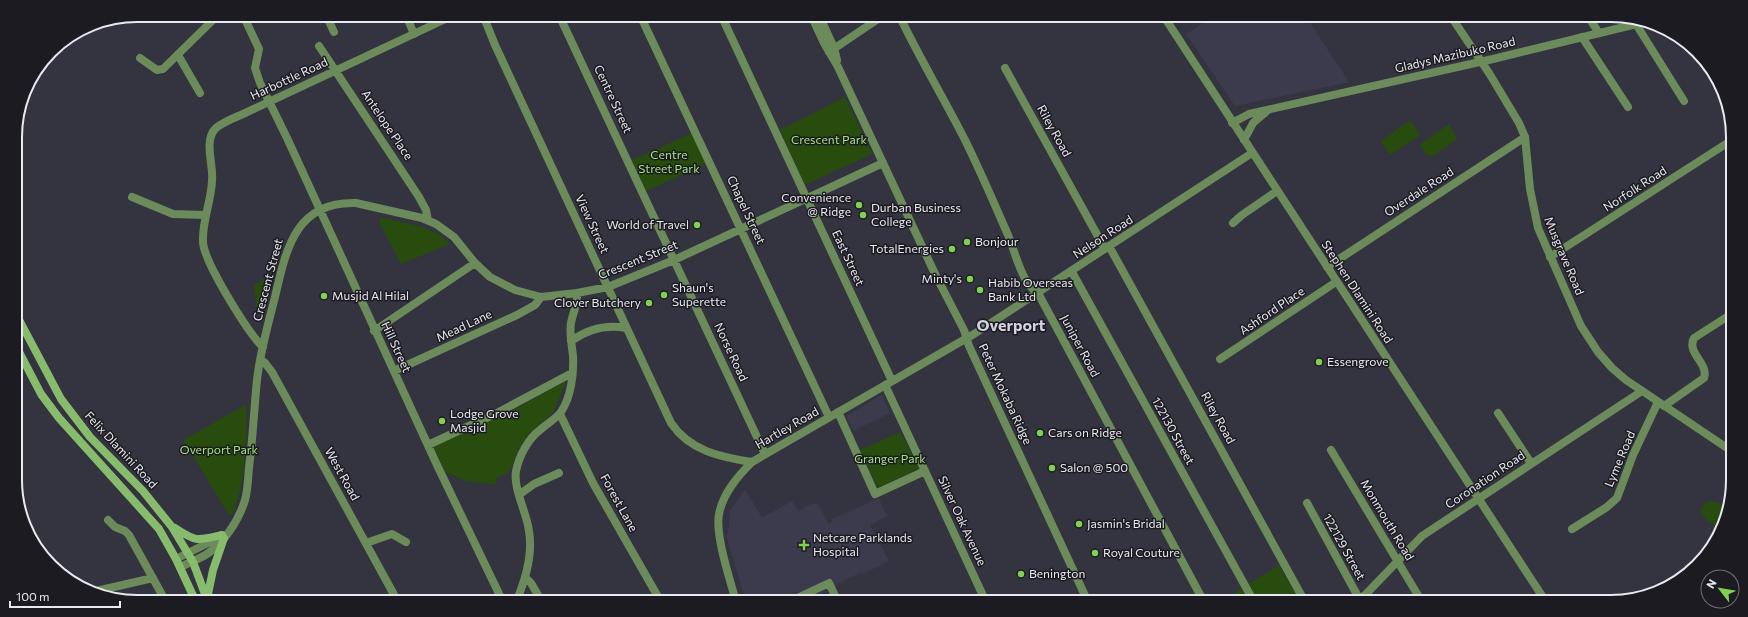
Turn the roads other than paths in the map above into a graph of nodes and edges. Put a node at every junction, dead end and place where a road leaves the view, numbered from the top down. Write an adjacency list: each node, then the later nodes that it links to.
1 (211, 22): 25 (street)
2 (246, 22): 31 (street, Hill Street)
3 (329, 22): 19 (street)
4 (409, 22): 21 (street)
5 (439, 22): 21 (street, Harbottle Road)
6 (486, 22): 56 (street, View Street)
7 (562, 22): 51 (street, Centre Street)
8 (643, 22): 48 (street, Chapel Street)
9 (724, 22): 43 (street, East Street)
10 (815, 22): 24 (street)
11 (822, 22): 24 (street)
12 (874, 22): 24 (street)
13 (902, 22): 58 (street, Juniper Road)
14 (1167, 22): 35 (street, Stephen Dlamini Road)
15 (1455, 22): 27 (street, Musgrave Road)
16 (1592, 22): 20 (street)
17 (1634, 25): 20 (street, Gladys Mazibuko Road)
18 (1637, 25): 32 (street)
19 (334, 32)
20 (1599, 33): 22 (street, Gladys Mazibuko Road)
21 (414, 34): 29 (street, Harbottle Road)
22 (1582, 37): 27 (street, Gladys Mazibuko Road); 33 (street)
23 (319, 46): 29 (street, Antelope Place)
24 (832, 50): 40 (street, Peter Mokaba Ridge)
25 (178, 55): 26 (street); 30 (street)
26 (140, 58)
27 (1481, 61): 34 (street, Gladys Mazibuko Road); 36 (street, Musgrave Road)
28 (1005, 68): 49 (street, Riley Road)
29 (336, 70): 31 (street, Harbottle Road); 46 (street, Antelope Place)
30 (200, 94)
31 (270, 101): 44 (street, Hill Street); 45 (street, Harbottle Road)
32 (1684, 101)
33 (1628, 107)
34 (1266, 112): 35 (street, Gladys Mazibuko Road); 37 (street)
35 (1232, 123): 37 (street, Stephen Dlamini Road)
36 (1525, 137): 50 (street, Musgrave Road); 53 (street, Overdale Road)
37 (1244, 140): 39 (street, Stephen Dlamini Road)
38 (1726, 144): 50 (street, Norfolk Road)
39 (1252, 153): 41 (street, Stephen Dlamini Road); 49 (street, Nelson Road)
40 (883, 163): 43 (street, Crescent Street); 64 (street, Peter Mokaba Ridge)
41 (1277, 191): 47 (street); 53 (street, Stephen Dlamini Road)
42 (132, 197): 45 (street)
43 (807, 198): 48 (street, Crescent Street); 72 (street, East Street)
44 (320, 210): 46 (street, Crescent Street); 63 (street, Hill Street); 66 (street, Crescent Street)
45 (205, 214): 66 (street)
46 (428, 220): 52 (street, Crescent Street)
47 (1233, 223)
48 (742, 229): 51 (street, Crescent Street); 78 (street, Chapel Street)
49 (1107, 248): 54 (street, Nelson Road); 120 (street, Riley Road)
50 (1550, 257): 73 (street, Musgrave Road)
51 (674, 260): 56 (street, Crescent Street); 82 (street, Norse Road)
52 (475, 263): 59 (street, Crescent Street); 63 (street)
53 (1327, 268): 55 (street, Stephen Dlamini Road)
54 (1072, 272): 58 (street, Nelson Road); 119 (street, 122130 Street)
55 (1336, 282): 68 (street, Ashford Place); 88 (street, Stephen Dlamini Road)
56 (608, 287): 57 (street, Crescent Street); 62 (street, View Street)
57 (577, 293): 59 (street, Crescent Street); 65 (street)
58 (1038, 293): 64 (street, Nelson Road); 118 (street, Juniper Road)
59 (541, 297): 70 (street, Mead Lane)
60 (1726, 317): 74 (street)
61 (22, 325): 91 (main road, Felix Dlamini Road)
62 (626, 328): 65 (street); 83 (street, View Street)
63 (374, 331): 70 (street, Hill Street)
64 (966, 339): 72 (street, Hartley Road); 117 (street, Peter Mokaba Ridge)
65 (571, 341): 71 (street)
66 (263, 347): 69 (street, Crescent Street)
67 (22, 358): 97 (main road, Felix Dlamini Road)
68 (1220, 359)
69 (260, 360): 93 (street, Crescent Street); 95 (street, West Road)
70 (394, 372): 79 (street, Hill Street)
71 (572, 373): 77 (street); 79 (street)
72 (888, 383): 75 (street, Hartley Road); 85 (street, Silver Oak Avenue)
73 (1642, 391): 74 (street, Musgrave Road); 84 (street, Coronation Road)
74 (1661, 404): 80 (street, Musgrave Road); 92 (street, Lyme Road)
75 (838, 412): 78 (street, Hartley Road); 85 (street)
76 (1498, 413): 84 (street)
77 (560, 414): 87 (street); 112 (street, Forest Lane)
78 (830, 416): 82 (street, Hartley Road)
79 (428, 445): 109 (street, Hill Street)
80 (1726, 447)
81 (1331, 450): 99 (street, Monmouth Road)
82 (765, 454): 83 (street, Hartley Road)
83 (752, 462): 113 (street, Hartley Road)
84 (1531, 463): 88 (street, Coronation Road)
85 (925, 471): 116 (street, Silver Oak Avenue)
86 (559, 473): 87 (street)
87 (520, 494): 101 (street)
88 (1479, 499): 99 (street, Coronation Road); 124 (street, Stephen Dlamini Road)
89 (1307, 503): 121 (street, 122129 Street)
90 (108, 520): 102 (street)
91 (172, 527): 93 (main road); 96 (main road, Felix Dlamini Road)
92 (1572, 529)
93 (223, 537): 96 (street, Crescent Street); 98 (street, Crescent Street); 107 (main road)
94 (406, 542): 95 (street)
95 (366, 544): 108 (street, West Road)
96 (188, 553): 97 (street, Crescent Street); 98 (main road, Felix Dlamini Road)
97 (176, 559): 100 (main road, Felix Dlamini Road)
98 (192, 562): 100 (street, Crescent Street); 106 (main road, Felix Dlamini Road)
99 (1398, 562): 122 (street, Coronation Road); 123 (street, Monmouth Road)
100 (180, 567): 105 (main road, Felix Dlamini Road)
101 (525, 577): 110 (street); 111 (street)
102 (153, 578): 103 (street); 104 (street)
103 (102, 590)
104 (162, 595)
105 (193, 595)
106 (206, 595)
107 (209, 595)
108 (394, 595)
109 (500, 595)
110 (519, 595)
111 (538, 595)
112 (658, 595)
113 (734, 595)
114 (803, 595): 115 (street)
115 (834, 595)
116 (983, 595)
117 (1085, 595)
118 (1200, 595)
119 (1250, 595)
120 (1301, 595)
121 (1355, 595)
122 (1364, 595)
123 (1418, 595)
124 (1541, 595)

